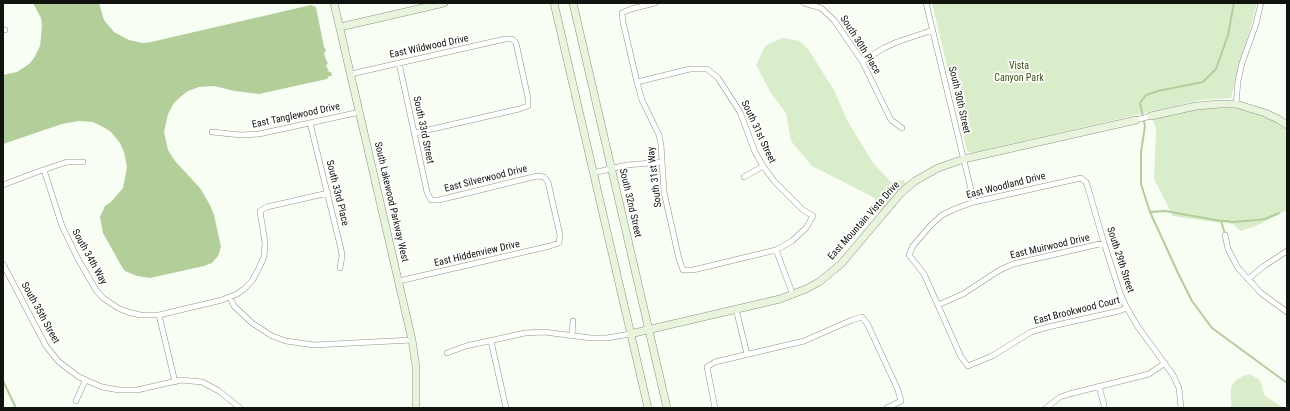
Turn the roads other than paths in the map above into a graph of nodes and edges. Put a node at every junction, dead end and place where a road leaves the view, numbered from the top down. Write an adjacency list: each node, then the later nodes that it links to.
1 (334, 3): 9 (street, South Lakewood Parkway West)
2 (444, 3): 9 (street)
3 (554, 3): 30 (street)
4 (573, 3): 28 (street, South 32nd Street)
5 (655, 3): 14 (street, South 31st Way)
6 (804, 3): 11 (street, South 30th Place)
7 (926, 3): 10 (street, South 30th Street)
8 (1261, 3): 15 (street)
9 (340, 27): 13 (street, South Lakewood Parkway West)
10 (933, 30): 11 (street); 24 (street, South 30th Street)
11 (862, 61): 21 (street, South 30th Place)
12 (398, 63): 13 (street, East Wildwood Drive); 23 (street, South 33rd Street); 23 (street, East Wildwood Drive)
13 (351, 74): 16 (street, South Lakewood Parkway West)
14 (637, 82): 26 (street, South 31st Way); 27 (street, South 31st Street)
15 (1236, 104): 17 (street, East Mountain Vista Drive); 20 (street, East Mountain Vista Drive)
16 (360, 112): 19 (street, East Tanglewood Drive); 45 (street, South Lakewood Parkway West)
17 (1151, 116): 18 (street, East Mountain Vista Drive)
18 (1136, 120): 24 (street, East Mountain Vista Drive)
19 (310, 123): 22 (street, East Tanglewood Drive); 34 (street, South 33rd Place)
20 (1287, 125)
21 (902, 128)
22 (212, 132)
23 (415, 133): 35 (street, South 33rd Street)
24 (964, 159): 36 (street, South 30th Street); 46 (street, East Mountain Vista Drive)
25 (84, 162): 29 (street)
26 (662, 162): 28 (street); 40 (street, South 31st Way)
27 (763, 166): 31 (street); 40 (street, South 31st Street)
28 (612, 169): 30 (street); 54 (street, South 32nd Street)
29 (44, 170): 33 (street); 52 (street, South 34th Way)
30 (593, 173): 55 (street)
31 (744, 177)
32 (1080, 178): 36 (street, East Woodland Drive); 39 (street, South 29th Street)
33 (3, 185)
34 (328, 193): 43 (street, South 33rd Place); 47 (street)
35 (431, 200): 38 (street, East Silverwood Drive)
36 (974, 202): 48 (street, East Woodland Drive)
37 (1225, 235): 44 (street)
38 (559, 243): 45 (street, East Hiddenview Drive)
39 (1104, 244): 48 (street, East Muirwood Drive); 49 (street, South 29th Street)
40 (776, 250): 46 (street)
41 (1287, 251): 44 (street)
42 (3, 264): 62 (street, South 35th Street)
43 (340, 268)
44 (1248, 279): 51 (street)
45 (399, 282): 57 (street, South Lakewood Parkway West)
46 (793, 295): 50 (street, East Mountain Vista Drive)
47 (230, 297): 52 (street); 57 (street)
48 (938, 305): 49 (street, East Brookwood Court)
49 (1127, 308): 61 (street, South 29th Street)
50 (736, 309): 54 (street, East Mountain Vista Drive); 60 (street)
51 (1287, 312)
52 (159, 315): 63 (street)
53 (573, 321): 56 (street)
54 (649, 329): 55 (street, East Mountain Vista Drive); 71 (street, South 32nd Street)
55 (630, 334): 56 (street, East Mountain Vista Drive); 70 (street)
56 (572, 335): 58 (street, East Mountain Vista Drive)
57 (412, 340): 68 (street, South Lakewood Parkway West)
58 (491, 340): 59 (street, East Mountain Vista Drive); 69 (street)
59 (447, 353)
60 (747, 354): 72 (street); 73 (street)
61 (1165, 363): 64 (street); 75 (street, South 29th Street)
62 (85, 381): 63 (street); 65 (street)
63 (175, 382): 67 (street)
64 (1100, 386): 66 (street); 74 (street)
65 (76, 400)
66 (1104, 404)
67 (240, 408)
68 (416, 408)
69 (506, 408)
70 (648, 408)
71 (667, 408)
72 (715, 408)
73 (887, 408)
74 (1046, 408)
75 (1181, 408)

